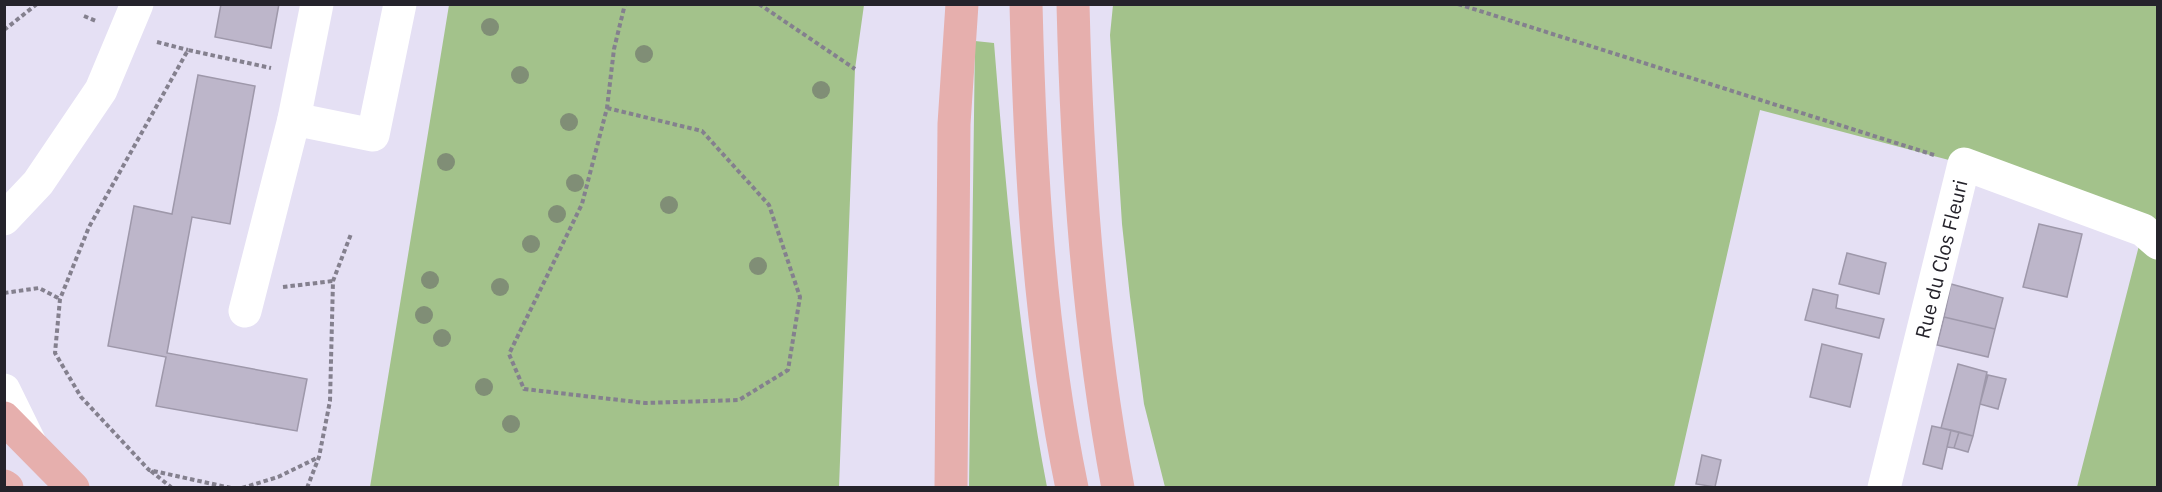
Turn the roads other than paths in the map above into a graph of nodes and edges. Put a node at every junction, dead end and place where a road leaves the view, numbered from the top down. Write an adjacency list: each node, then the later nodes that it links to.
1 (137, 4): 8 (street)
2 (317, 4): 7 (street)
3 (399, 4): 7 (street)
4 (962, 4): 15 (main road)
5 (1026, 4): 16 (main road)
6 (1073, 4): 17 (main road)
7 (294, 119): 10 (street)
8 (4, 219)
9 (2157, 243): 18 (street, Rue du Clos Fleuri)
10 (248, 301)
11 (4, 390): 13 (street)
12 (4, 418): 13 (main road)
13 (18, 442): 14 (main road)
14 (73, 488)
15 (951, 488)
16 (1072, 488)
17 (1118, 488)
18 (1884, 488)

